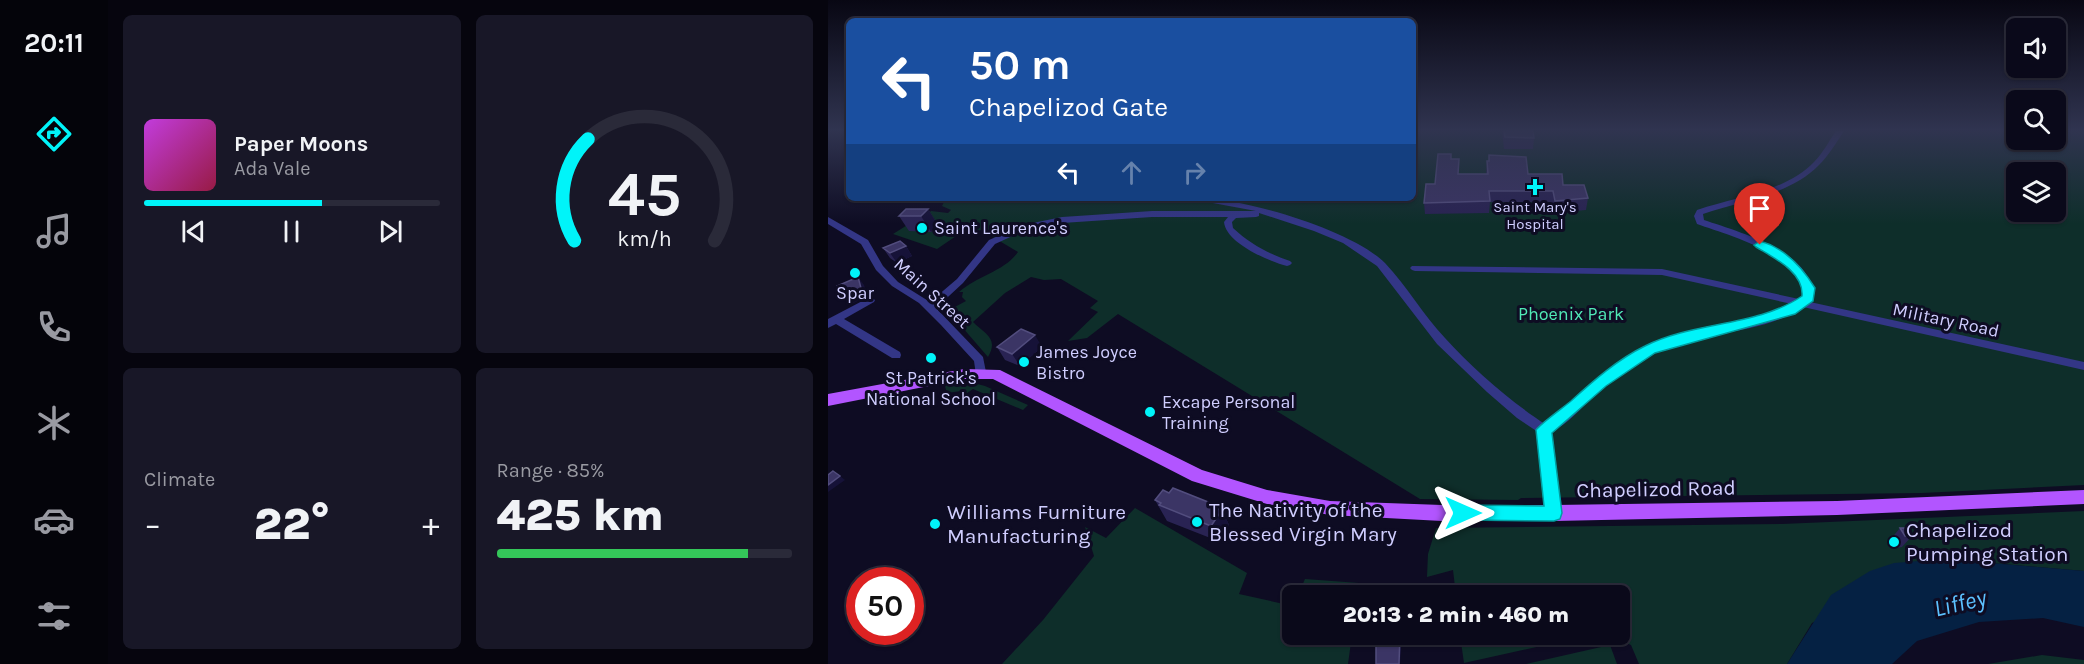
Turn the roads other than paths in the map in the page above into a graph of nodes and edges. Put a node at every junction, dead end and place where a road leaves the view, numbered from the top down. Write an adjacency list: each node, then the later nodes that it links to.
1 (1817, 162): 9 (street)
2 (1216, 201): 4 (street)
3 (1242, 213): 4 (street); 6 (street); 10 (street)
4 (1271, 213): 16 (street)
5 (828, 220): 10 (street, Main Street)
6 (1287, 263)
7 (1415, 268): 9 (street, Military Road)
8 (870, 300): 11 (street)
9 (1801, 304): 13 (street, Military Road); 16 (street)
10 (930, 308): 14 (street, Main Street)
11 (832, 321): 12 (street)
12 (896, 355)
13 (2084, 366)
14 (980, 372): 15 (main road, Chapelizod Road); 18 (main road, Chapelizod Road)
15 (828, 400)
16 (1544, 430): 18 (street)
17 (2084, 497): 18 (main road, Chapelizod Road)
18 (1554, 513)

